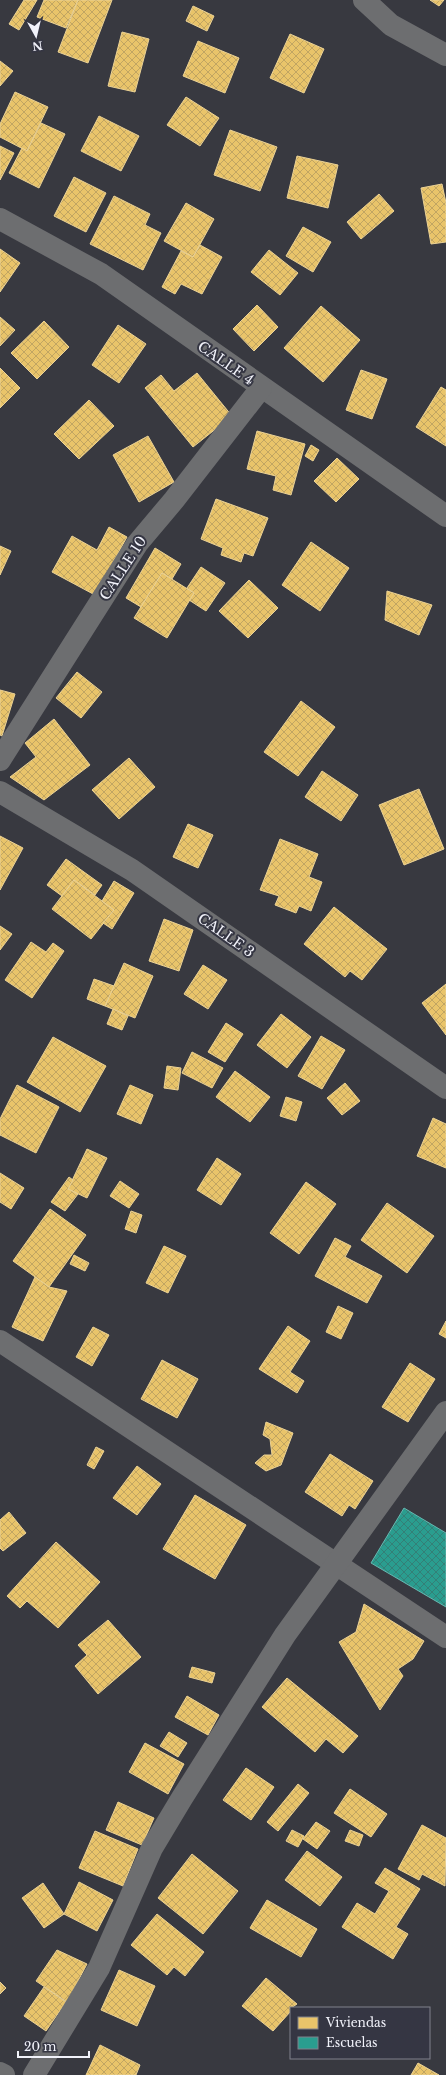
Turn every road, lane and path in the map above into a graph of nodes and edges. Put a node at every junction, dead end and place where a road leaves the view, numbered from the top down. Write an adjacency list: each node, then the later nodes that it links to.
1 (364, 0): 2 (street)
2 (446, 55)
3 (0, 219): 4 (street, CALLE 4)
4 (261, 388): 5 (street, CALLE 4); 6 (street, CALLE 10)
5 (446, 516)
6 (0, 760)
7 (0, 792): 8 (street, CALLE 3)
8 (446, 1088)
9 (0, 1341): 11 (street)
10 (446, 1412): 11 (street)
11 (336, 1564): 12 (street); 15 (street)
12 (446, 1637)
13 (0, 2072): 14 (street)
14 (4, 2075)
15 (34, 2075)

